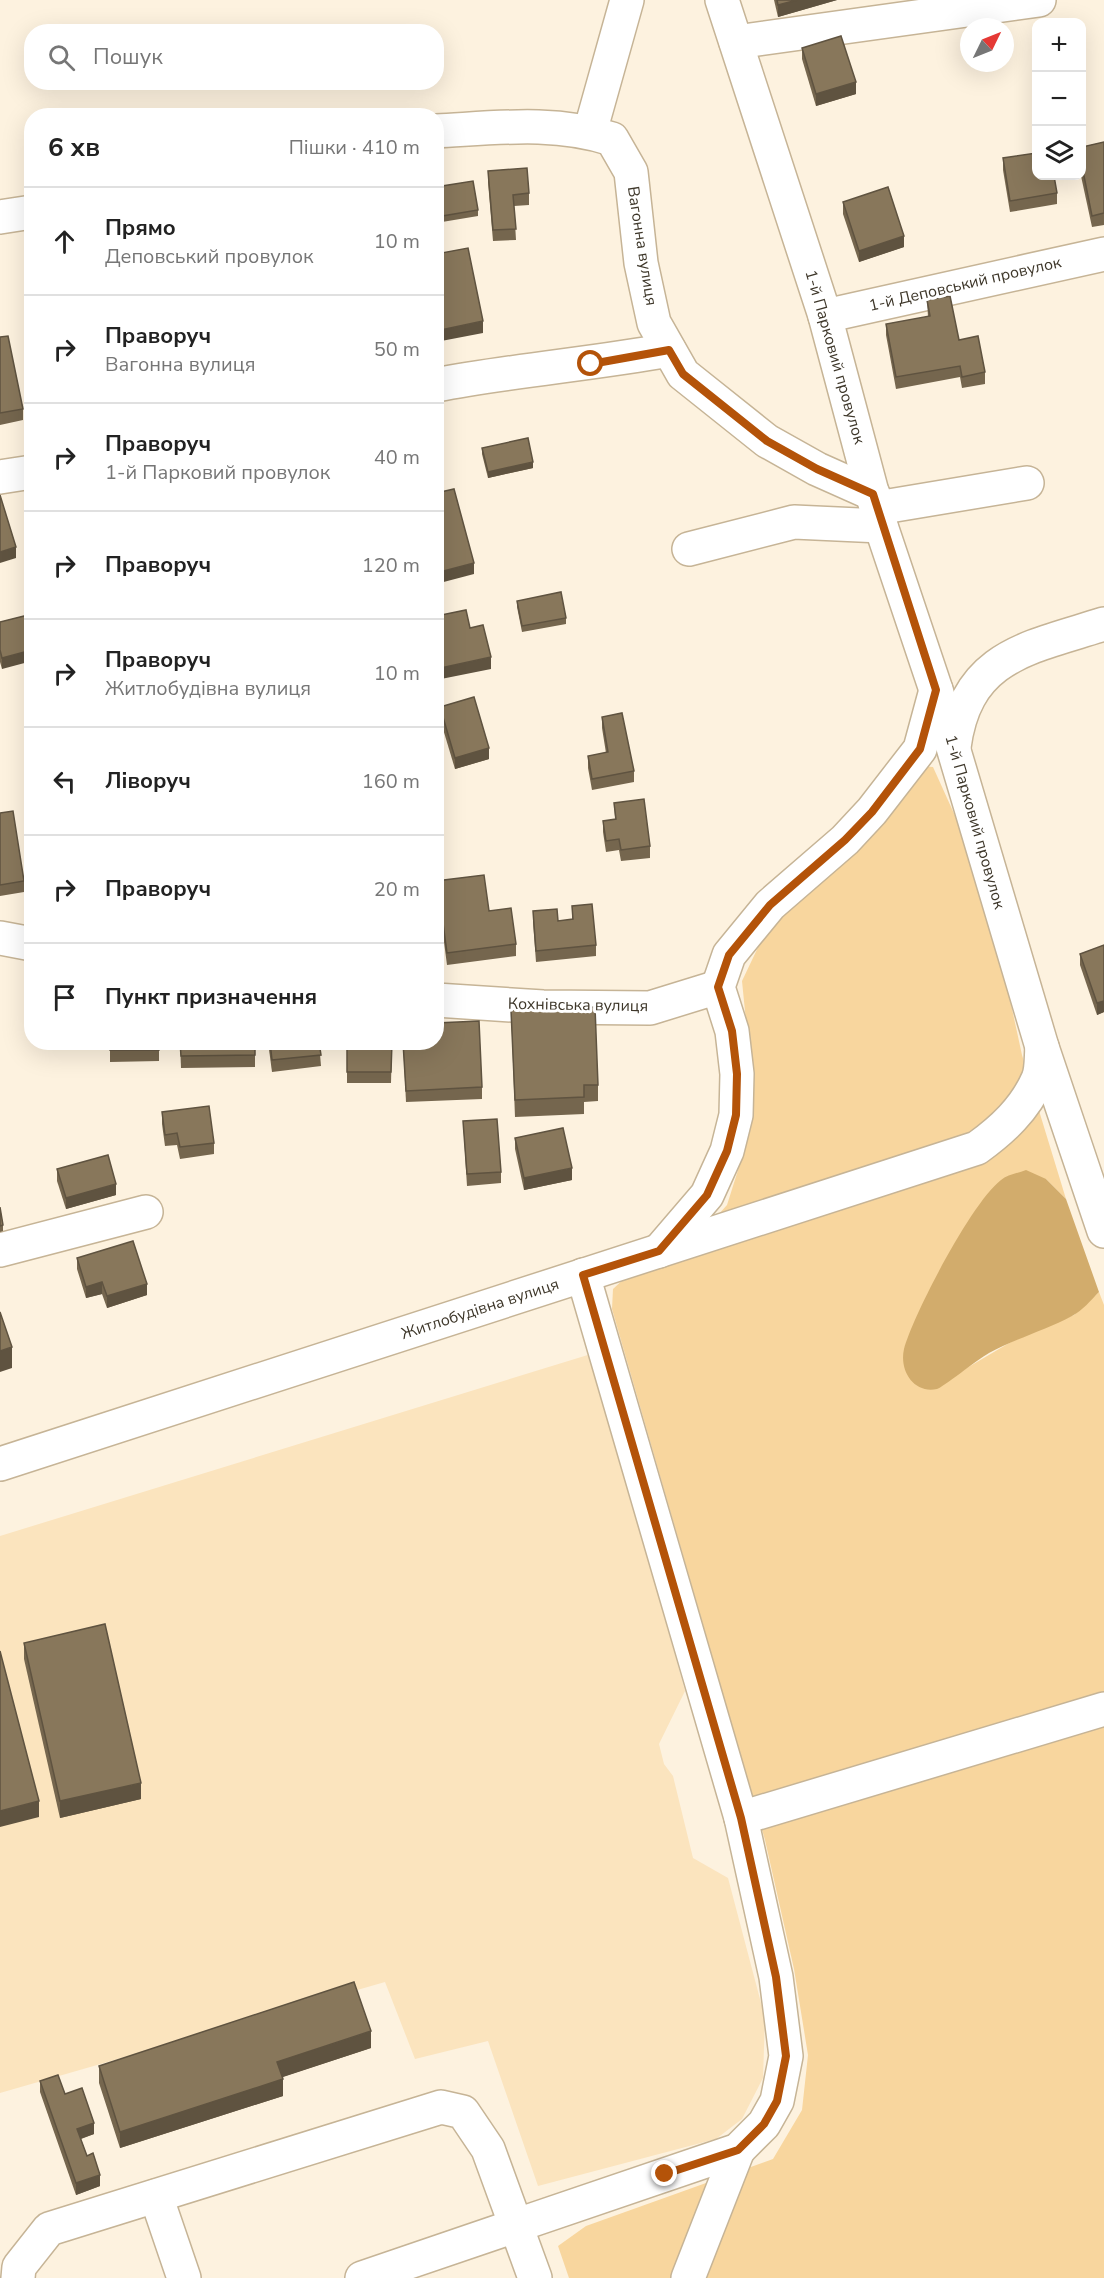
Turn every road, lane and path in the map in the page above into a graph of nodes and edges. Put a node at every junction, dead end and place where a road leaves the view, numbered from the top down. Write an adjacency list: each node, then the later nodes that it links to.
1 (627, 0): 6 (street)
2 (722, 0): 4 (street, 1-й Парковий провулок)
3 (1039, 0): 4 (street)
4 (736, 42): 10 (street, 1-й Парковий провулок)
5 (444, 131): 6 (street, Вагонна вулиця)
6 (590, 132): 11 (street, Вагонна вулиця)
7 (24, 213): 8 (street)
8 (0, 217)
9 (1104, 254): 10 (street, 1-й Деповський провулок)
10 (825, 316): 14 (street, 1-й Парковий провулок)
11 (669, 350): 12 (street); 14 (street, Вагонна вулиця)
12 (444, 384)
13 (1027, 483): 14 (street)
14 (877, 509): 15 (street); 17 (street, 1-й Парковий провулок)
15 (689, 549)
16 (1104, 624): 18 (street)
17 (936, 690): 18 (street, 1-й Парковий провулок); 21 (street)
18 (953, 749): 23 (street, 1-й Парковий провулок)
19 (0, 938): 20 (street)
20 (24, 942)
21 (718, 987): 22 (street, Кохнівська вулиця); 27 (street)
22 (444, 1000)
23 (1042, 1047): 25 (street, 1-й Парковий провулок); 27 (street, Житлобудівна вулиця)
24 (146, 1212): 26 (street)
25 (1104, 1231)
26 (0, 1250)
27 (659, 1251): 28 (street, Житлобудівна вулиця)
28 (583, 1275): 29 (street, Житлобудівна вулиця); 31 (street)
29 (0, 1464)
30 (1104, 1709): 31 (street)
31 (741, 1818): 32 (street)
32 (738, 2150): 34 (street); 39 (street)
33 (156, 2196): 34 (street); 35 (street); 36 (street)
34 (515, 2224): 37 (street); 38 (street)
35 (18, 2278)
36 (184, 2278)
37 (362, 2278)
38 (535, 2278)
39 (688, 2278)

